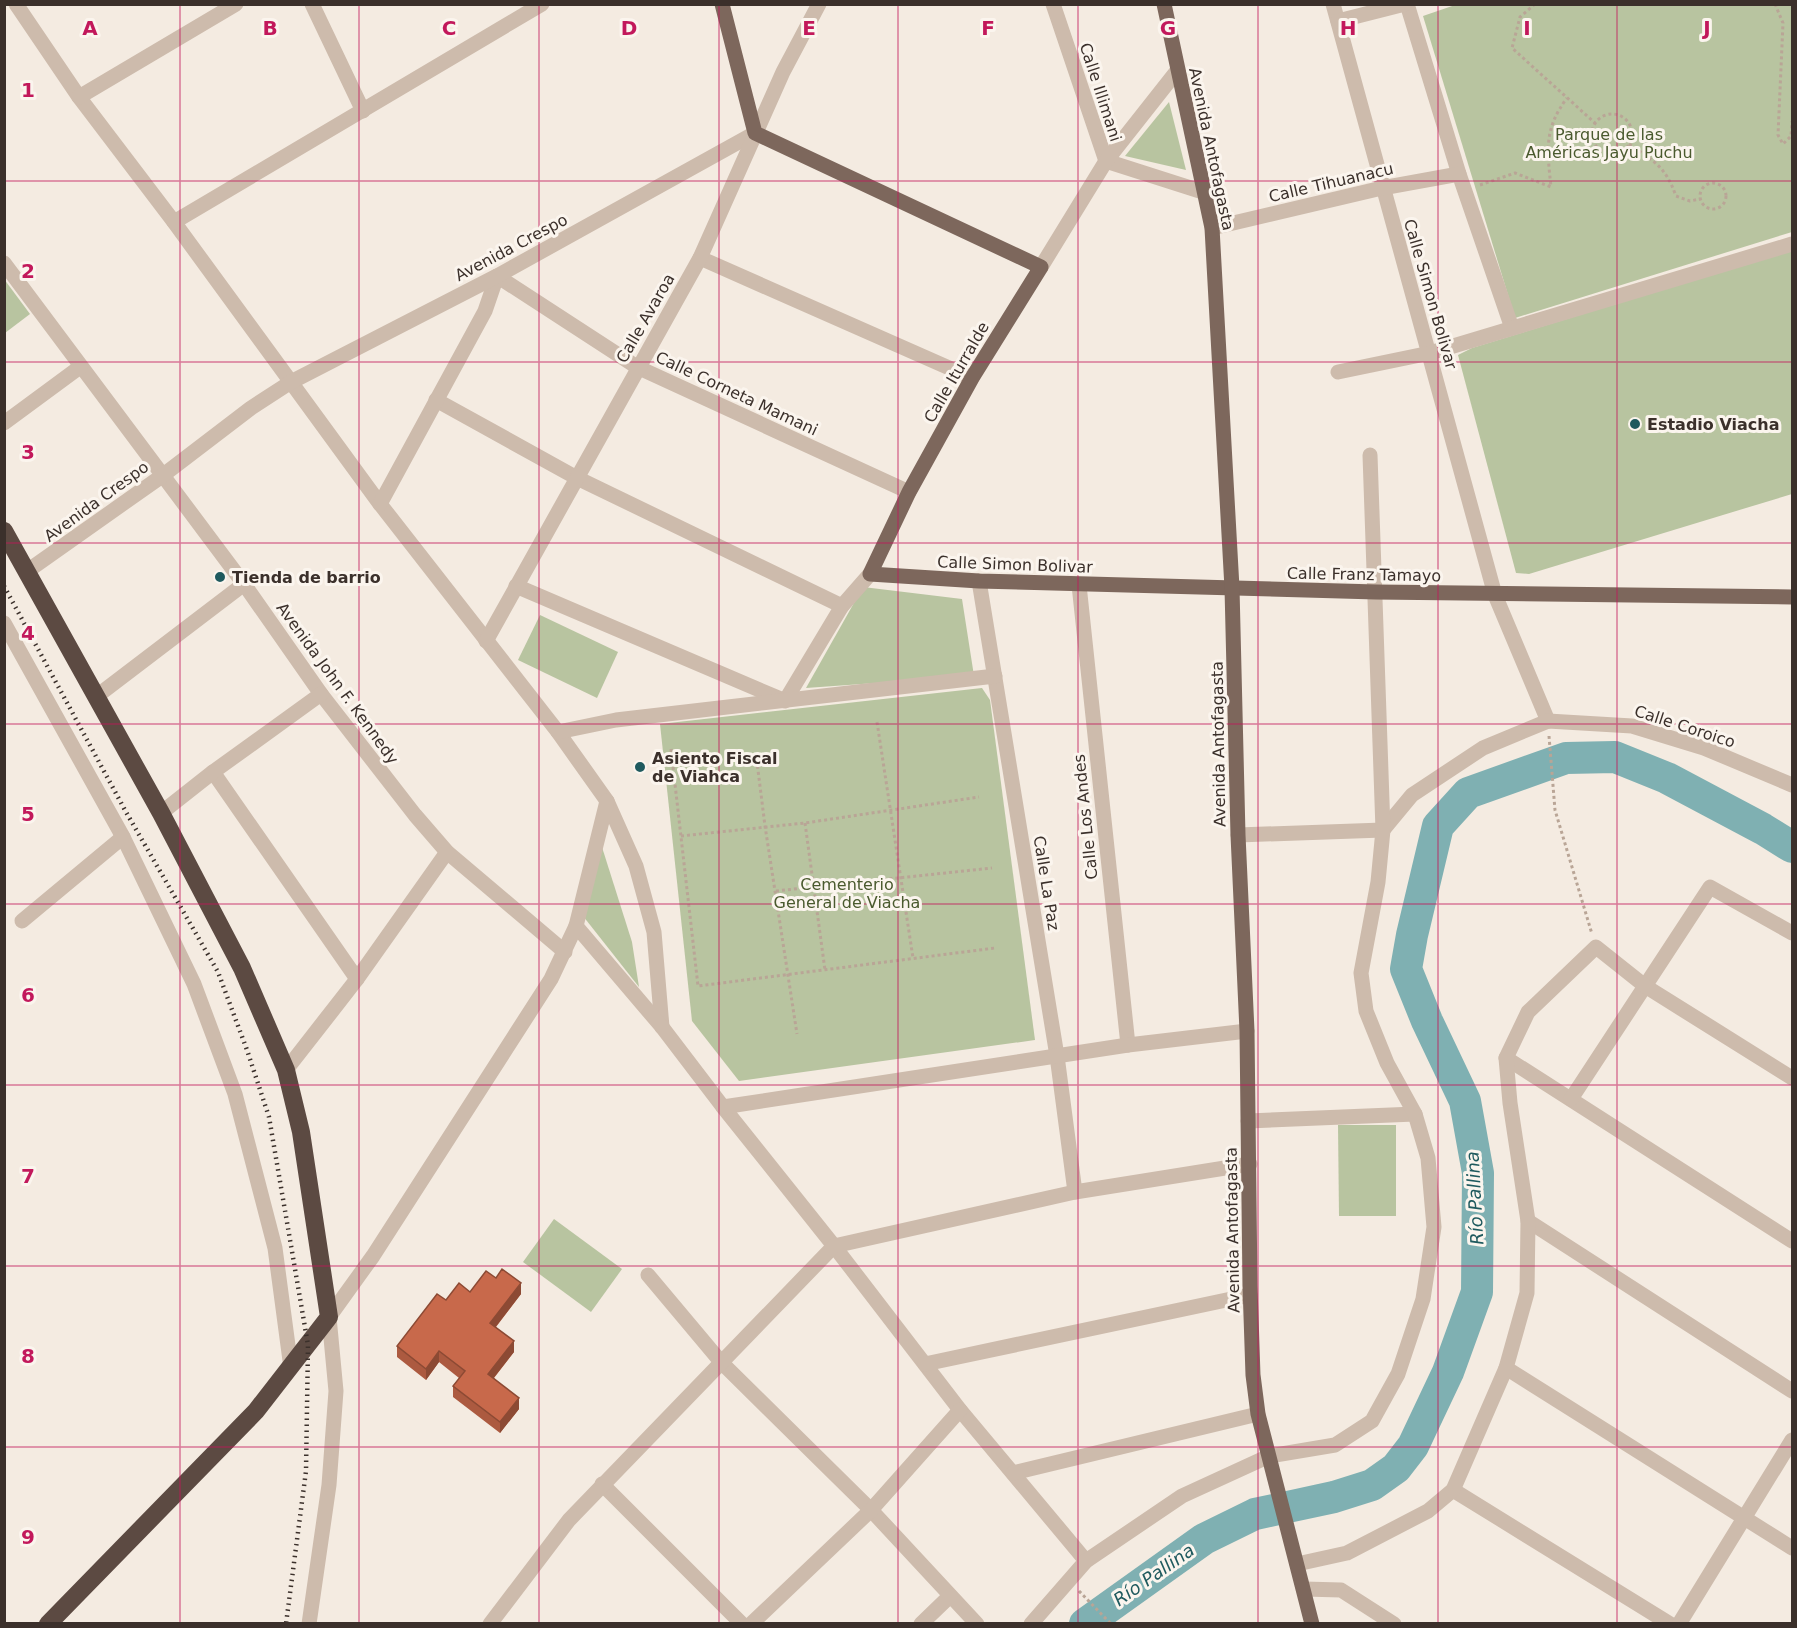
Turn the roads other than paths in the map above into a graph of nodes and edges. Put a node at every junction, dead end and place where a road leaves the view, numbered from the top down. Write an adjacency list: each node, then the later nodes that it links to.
1 (16, 4): 13 (street)
2 (236, 4): 13 (street)
3 (312, 4): 14 (street)
4 (542, 4): 14 (street)
5 (722, 4): 15 (main road)
6 (819, 4): 15 (street, Calle Avaroa)
7 (1053, 4): 16 (street, Calle Illimani)
8 (1164, 4): 12 (main road, Avenida Antofagasta)
9 (1333, 4): 11 (street, Calle Simon Bolivar)
10 (1406, 4): 11 (street); 17 (street)
11 (1338, 21): 18 (street, Calle Simon Bolivar)
12 (1177, 71): 16 (street, Calle Iturralde); 19 (main road, Avenida Antofagasta)
13 (79, 97): 20 (street)
14 (363, 111): 20 (street)
15 (755, 133): 23 (street, Calle Avaroa); 25 (main road); 26 (street, Avenida Crespo)
16 (1106, 161): 19 (street, Calle Illimani); 25 (street, Calle Iturralde)
17 (1459, 174): 18 (street, Calle Tihuanacu); 27 (street)
18 (1382, 188): 21 (street, Calle Tihuanacu); 28 (street, Calle Simon Bolivar)
19 (1203, 192): 21 (main road, Avenida Antofagasta)
20 (174, 222): 33 (street)
21 (1212, 228): 48 (main road, Avenida Antofagasta)
22 (1792, 244): 27 (street)
23 (699, 258): 30 (street, Calle Avaroa); 32 (street)
24 (4, 263): 29 (street, Avenida John F. Kennedy)
25 (1041, 267): 32 (main road, Calle Iturralde)
26 (497, 276): 30 (street, Calle Corneta Mamani); 33 (street, Avenida Crespo); 34 (street)
27 (1512, 328): 28 (street)
28 (1430, 353): 31 (street); 50 (street, Calle Simon Bolivar)
29 (81, 367): 35 (street); 37 (street, Avenida John F. Kennedy)
30 (637, 367): 38 (street, Calle Avaroa); 39 (street, Calle Corneta Mamani)
31 (1338, 372)
32 (972, 378): 39 (main road, Calle Iturralde)
33 (291, 382): 37 (street, Avenida Crespo); 40 (street)
34 (436, 400): 38 (street); 40 (street)
35 (4, 423)
36 (1370, 455): 49 (street)
37 (162, 476): 42 (street, Avenida Crespo); 45 (street, Avenida John F. Kennedy)
38 (577, 478): 47 (street, Calle Avaroa); 52 (street)
39 (909, 492): 43 (main road, Calle Iturralde)
40 (380, 504): 54 (street)
41 (4, 531): 42 (highway)
42 (26, 572): 57 (highway)
43 (870, 574): 44 (main road, Calle Simon Bolivar); 52 (street, Calle Iturralde)
44 (979, 581): 46 (main road, Calle Simon Bolivar); 55 (street, Calle La Paz)
45 (244, 584): 56 (street, Avenida John F. Kennedy); 57 (street)
46 (1079, 585): 48 (main road, Calle Simon Bolivar); 77 (street, Calle Los Andes)
47 (516, 586): 54 (street, Calle Avaroa); 58 (street)
48 (1232, 588): 49 (main road, Calle Franz Tamayo); 66 (main road, Avenida Antofagasta)
49 (1376, 592): 50 (main road, Calle Franz Tamayo); 65 (street)
50 (1495, 595): 51 (main road); 59 (street, Calle Simon Bolivar)
51 (1792, 597)
52 (842, 606): 58 (street, Calle Iturralde)
53 (4, 623): 67 (street)
54 (486, 641): 60 (street)
55 (995, 676): 58 (street); 78 (street, Calle La Paz)
56 (321, 694): 61 (street); 68 (street, Avenida John F. Kennedy)
57 (97, 696): 64 (highway)
58 (785, 701): 60 (street)
59 (1548, 721): 62 (street, Calle Coroico); 65 (street, Calle Coroico)
60 (558, 732): 63 (street)
61 (213, 772): 64 (street); 73 (street)
62 (1792, 785)
63 (607, 801): 70 (street); 75 (street)
64 (161, 813): 80 (highway)
65 (1383, 830): 66 (street); 84 (street)
66 (1238, 835): 76 (main road, Avenida Antofagasta)
67 (123, 837): 69 (street); 96 (street)
68 (447, 852): 72 (street, Avenida John F. Kennedy); 73 (street)
69 (22, 921)
70 (576, 926): 72 (street); 75 (street)
71 (1792, 933): 74 (street)
72 (565, 952): 93 (street)
73 (357, 979): 80 (street)
74 (1645, 986): 79 (street); 81 (street); 82 (street)
75 (662, 1027): 83 (street)
76 (1247, 1030): 77 (street); 85 (main road, Avenida Antofagasta)
77 (1128, 1045): 78 (street)
78 (1058, 1056): 83 (street); 87 (street, Calle La Paz)
79 (1506, 1058): 82 (street); 88 (street)
80 (286, 1070): 93 (highway)
81 (1792, 1078)
82 (1571, 1099): 89 (street)
83 (723, 1107): 90 (street)
84 (1415, 1114): 85 (street); 102 (street)
85 (1248, 1121): 86 (main road, Avenida Antofagasta)
86 (1250, 1164): 87 (street); 92 (main road, Avenida Antofagasta)
87 (1075, 1192): 90 (street)
88 (1528, 1221): 97 (street); 98 (street)
89 (1792, 1242)
90 (834, 1246): 94 (street); 95 (street)
91 (648, 1275): 94 (street)
92 (1250, 1295): 95 (street); 100 (main road, Avenida Antofagasta)
93 (329, 1317): 96 (highway); 114 (street)
94 (721, 1362): 104 (street); 106 (street)
95 (925, 1364): 99 (street)
96 (291, 1368): 113 (highway)
97 (1506, 1368): 105 (street); 107 (street)
98 (1792, 1391)
99 (960, 1410): 103 (street); 106 (street)
100 (1258, 1414): 102 (main road, Avenida Antofagasta); 103 (street)
101 (1792, 1440): 107 (street)
102 (1269, 1456): 109 (street); 110 (main road, Avenida Antofagasta)
103 (1013, 1473): 109 (street)
104 (602, 1484): 115 (street); 116 (street)
105 (1454, 1490): 110 (street); 123 (street)
106 (871, 1510): 112 (street); 117 (street)
107 (1745, 1517): 108 (street); 124 (street)
108 (1792, 1548)
109 (1086, 1561): 120 (street)
110 (1298, 1564): 111 (main road, Avenida Antofagasta)
111 (1304, 1589): 121 (main road, Avenida Antofagasta); 122 (street)
112 (950, 1596): 118 (street); 119 (street)
113 (48, 1623)
114 (309, 1623)
115 (490, 1623)
116 (742, 1623)
117 (751, 1623)
118 (921, 1623)
119 (977, 1623)
120 (1031, 1623)
121 (1312, 1623)
122 (1394, 1623)
123 (1670, 1623)
124 (1679, 1623)

